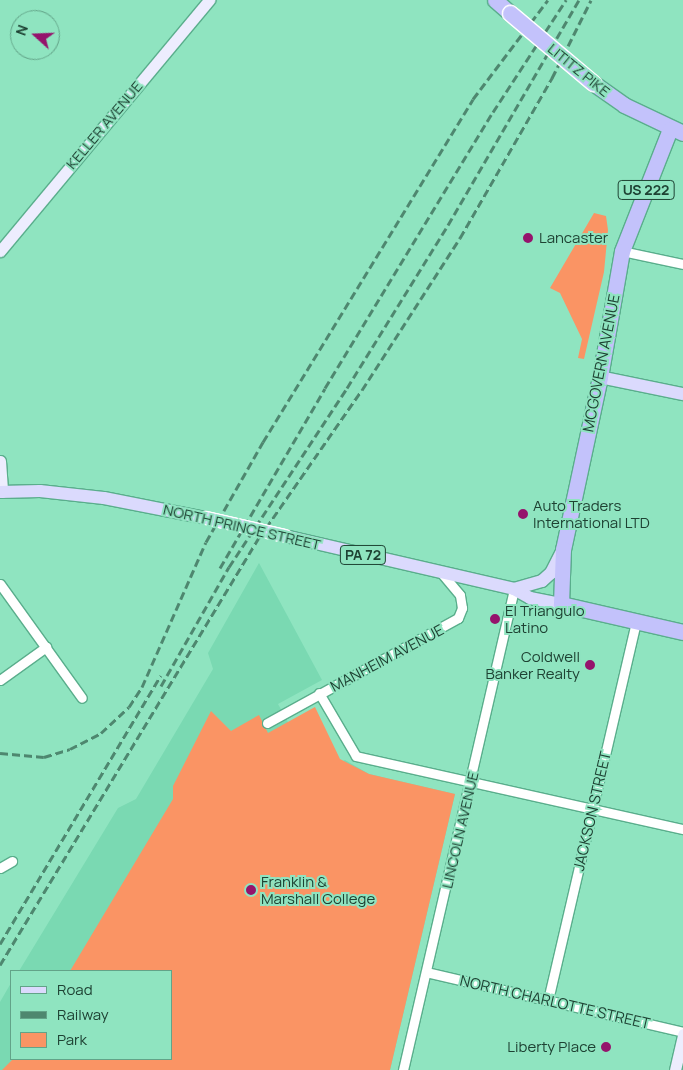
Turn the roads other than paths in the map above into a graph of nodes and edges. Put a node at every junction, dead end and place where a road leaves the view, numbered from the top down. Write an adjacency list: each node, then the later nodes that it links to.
1 (209, 0): 4 (main road, KELLER AVENUE)
2 (495, 0): 3 (highway, LITITZ PIKE / US 222, bridge)
3 (676, 131): 5 (highway, MCGOVERN AVENUE / US 222)
4 (0, 251)
5 (622, 251): 6 (street); 7 (highway, MCGOVERN AVENUE / US 222)
6 (683, 264)
7 (600, 377): 8 (main road); 11 (highway, MCGOVERN AVENUE / US 222)
8 (683, 394)
9 (0, 461): 10 (main road)
10 (1, 494): 12 (main road, NORTH PRINCE STREET / PA 72, bridge)
11 (563, 549): 14 (main road); 15 (highway, MCGOVERN AVENUE / US 222)
12 (441, 572): 14 (main road, NORTH PRINCE STREET / PA 72); 20 (street, MANHEIM AVENUE)
13 (0, 584): 18 (street)
14 (514, 590): 15 (main road, NORTH PRINCE STREET / PA 72); 23 (street, LINCOLN AVENUE)
15 (561, 604): 16 (highway, NORTH PRINCE STREET)
16 (636, 622): 17 (highway, NORTH PRINCE STREET); 24 (street, JACKSON STREET)
17 (683, 632)
18 (46, 647): 19 (street); 21 (street)
19 (0, 680)
20 (319, 693): 22 (street, MANHEIM AVENUE); 23 (street)
21 (82, 698)
22 (268, 723)
23 (472, 782): 24 (street); 28 (street, LINCOLN AVENUE)
24 (593, 809): 25 (street); 29 (street, JACKSON STREET)
25 (683, 829)
26 (12, 861): 27 (street)
27 (0, 868)
28 (426, 972): 29 (street, NORTH CHARLOTTE STREET); 31 (street, LINCOLN AVENUE)
29 (548, 1000): 30 (street, NORTH CHARLOTTE STREET)
30 (683, 1033): 32 (main road)
31 (403, 1070)
32 (676, 1070)

